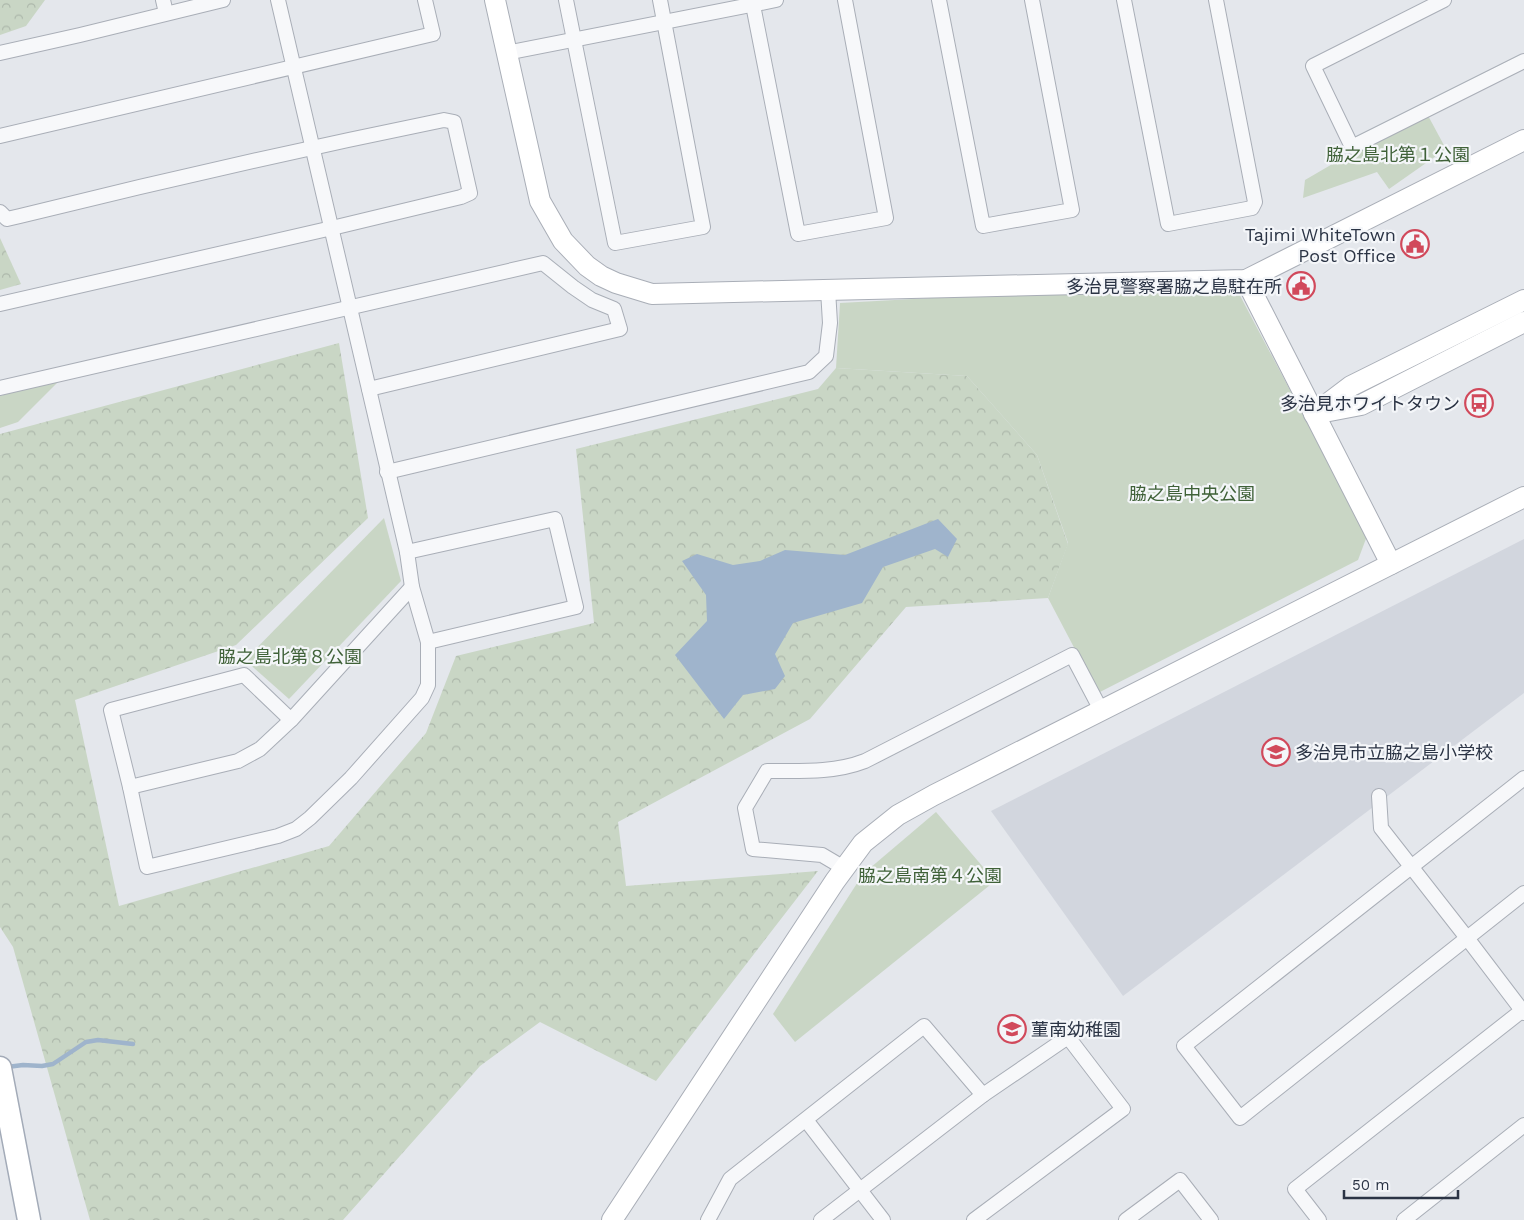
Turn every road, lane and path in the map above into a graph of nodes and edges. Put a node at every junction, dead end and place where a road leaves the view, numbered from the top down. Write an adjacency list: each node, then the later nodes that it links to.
1 (223, 0): 15 (street)
2 (278, 0): 21 (street)
3 (425, 0): 21 (street)
4 (494, 0): 19 (street)
5 (566, 0): 17 (street)
6 (660, 0): 16 (street)
7 (776, 0): 14 (street)
8 (844, 0): 14 (street)
9 (939, 0): 10 (street)
10 (1032, 0)
11 (1124, 0): 12 (street)
12 (1216, 0)
13 (1444, 0): 20 (street)
14 (753, 2): 16 (street)
15 (165, 6): 18 (street)
16 (665, 22): 17 (street); 17 (street)
17 (574, 39): 19 (street)
18 (0, 53)
19 (506, 53): 28 (street)
20 (1524, 61)
21 (293, 66): 22 (street); 24 (street)
22 (0, 136)
23 (1524, 140): 27 (street)
24 (312, 147): 25 (street); 26 (street); 26 (street)
25 (0, 212)
26 (332, 228): 30 (street); 31 (street)
27 (1246, 280): 28 (street); 35 (street)
28 (828, 290): 36 (street)
29 (1524, 300): 35 (street)
30 (0, 304)
31 (349, 308): 33 (street); 34 (street); 34 (street)
32 (1524, 322): 35 (street)
33 (0, 388)
34 (369, 389): 36 (street)
35 (1314, 414): 39 (street)
36 (387, 472): 38 (street)
37 (1524, 497): 39 (street)
38 (407, 552): 40 (street); 41 (street)
39 (1390, 564): 42 (street)
40 (412, 587): 41 (street); 43 (street)
41 (428, 642): 45 (street)
42 (1101, 710): 48 (street); 48 (street)
43 (291, 720): 45 (street); 45 (street)
44 (1524, 778): 47 (street)
45 (130, 788)
46 (1379, 796): 47 (street)
47 (1410, 867): 50 (street); 50 (street)
48 (844, 868): 58 (street)
49 (1524, 893): 50 (street)
50 (1467, 938): 51 (street)
51 (1523, 1011): 65 (street)
52 (1, 1073): 57 (main road)
53 (983, 1095): 54 (street); 56 (street); 62 (street)
54 (806, 1120): 56 (street); 59 (street)
55 (1524, 1125): 66 (street)
56 (860, 1190): 60 (street); 61 (street)
57 (29, 1220)
58 (612, 1220)
59 (708, 1220)
60 (821, 1220)
61 (884, 1220)
62 (974, 1220)
63 (1126, 1220): 64 (street)
64 (1211, 1220)
65 (1319, 1220)
66 (1404, 1220)

